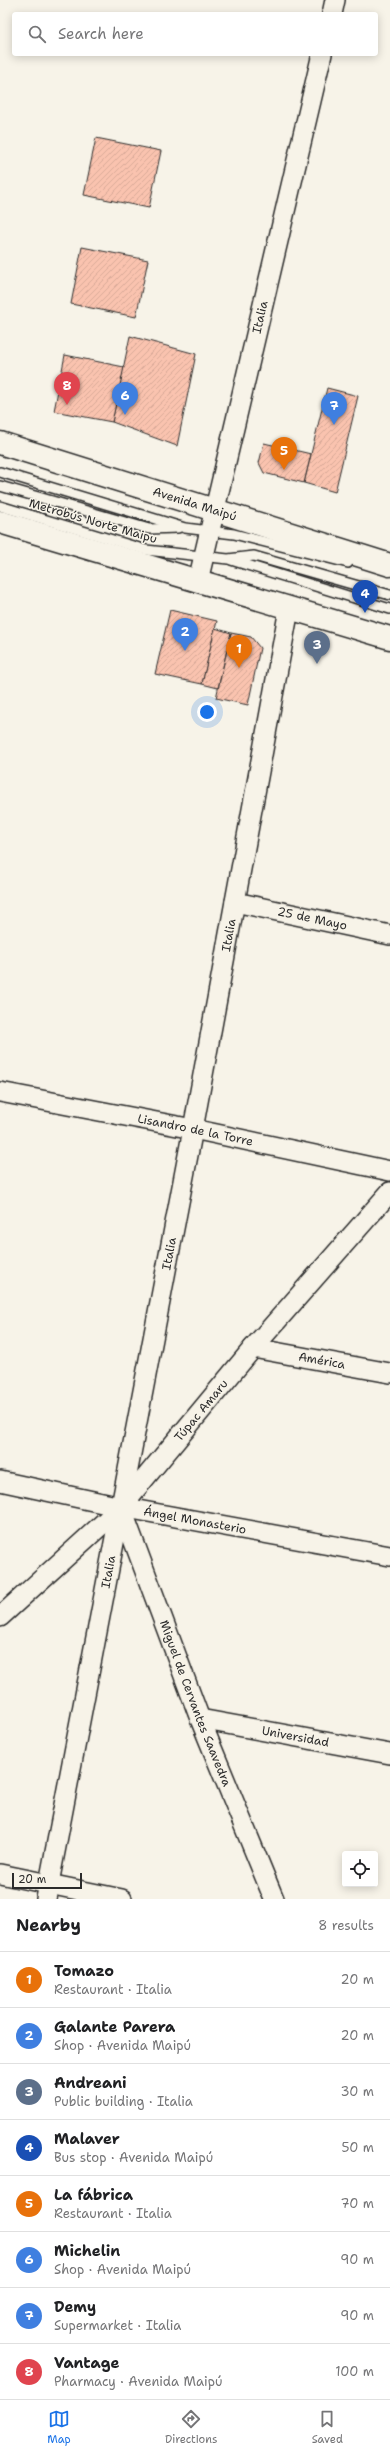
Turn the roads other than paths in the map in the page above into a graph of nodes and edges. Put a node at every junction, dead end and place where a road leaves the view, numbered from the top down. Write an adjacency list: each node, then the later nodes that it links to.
1 (335, 0): 2 (street)
2 (332, 12)
3 (322, 56): 8 (street, Italia)
4 (0, 443): 8 (main road, Avenida Maipú)
5 (2, 473): 10 (lane, Metrobús Norte Maipu)
6 (2, 486): 10 (lane, Metrobús Norte Maipu)
7 (0, 506): 12 (lane, Metrobús Norte Maipu)
8 (215, 510): 11 (street, Italia); 14 (main road, Avenida Maipú)
9 (0, 522): 16 (main road)
10 (186, 528): 11 (lane, Metrobús Norte Maipu)
11 (210, 531): 12 (street, Italia); 15 (lane, Metrobús Norte Maipu)
12 (203, 557): 13 (lane, Metrobús Norte Maipu); 16 (street, Italia)
13 (228, 559): 17 (lane, Metrobús Norte Maipu); 20 (lane, Metrobús Norte Maipu)
14 (390, 565)
15 (390, 573)
16 (198, 581): 21 (main road)
17 (372, 590): 18 (lane, Metrobús Norte Maipu); 19 (lane, Metrobús Norte Maipu)
18 (390, 595)
19 (390, 601): 20 (lane, Metrobús Norte Maipu)
20 (369, 603): 22 (lane, Metrobús Norte Maipu)
21 (288, 608): 23 (main road); 24 (street, Italia)
22 (390, 609)
23 (390, 638)
24 (235, 902): 25 (street, 25 de Mayo); 27 (street, Italia)
25 (390, 935)
26 (0, 1092): 27 (street, Lisandro de la Torre)
27 (193, 1129): 28 (street, Lisandro de la Torre); 33 (street, Italia)
28 (390, 1171)
29 (390, 1192): 30 (street, Túpac Amaru)
30 (253, 1348): 31 (street, América); 33 (street, Túpac Amaru)
31 (390, 1373)
32 (0, 1481): 33 (street, Ángel Monasterio)
33 (121, 1507): 34 (street, Ángel Monasterio); 35 (street, Túpac Amaru); 36 (street, Miguel de Cervantes Saavedra); 39 (street, Italia)
34 (390, 1556)
35 (0, 1617)
36 (200, 1719): 37 (street, Universidad); 41 (street, Miguel de Cervantes Saavedra)
37 (390, 1754)
38 (0, 1874): 39 (street)
39 (47, 1892): 40 (street)
40 (122, 1899)
41 (274, 1899)

